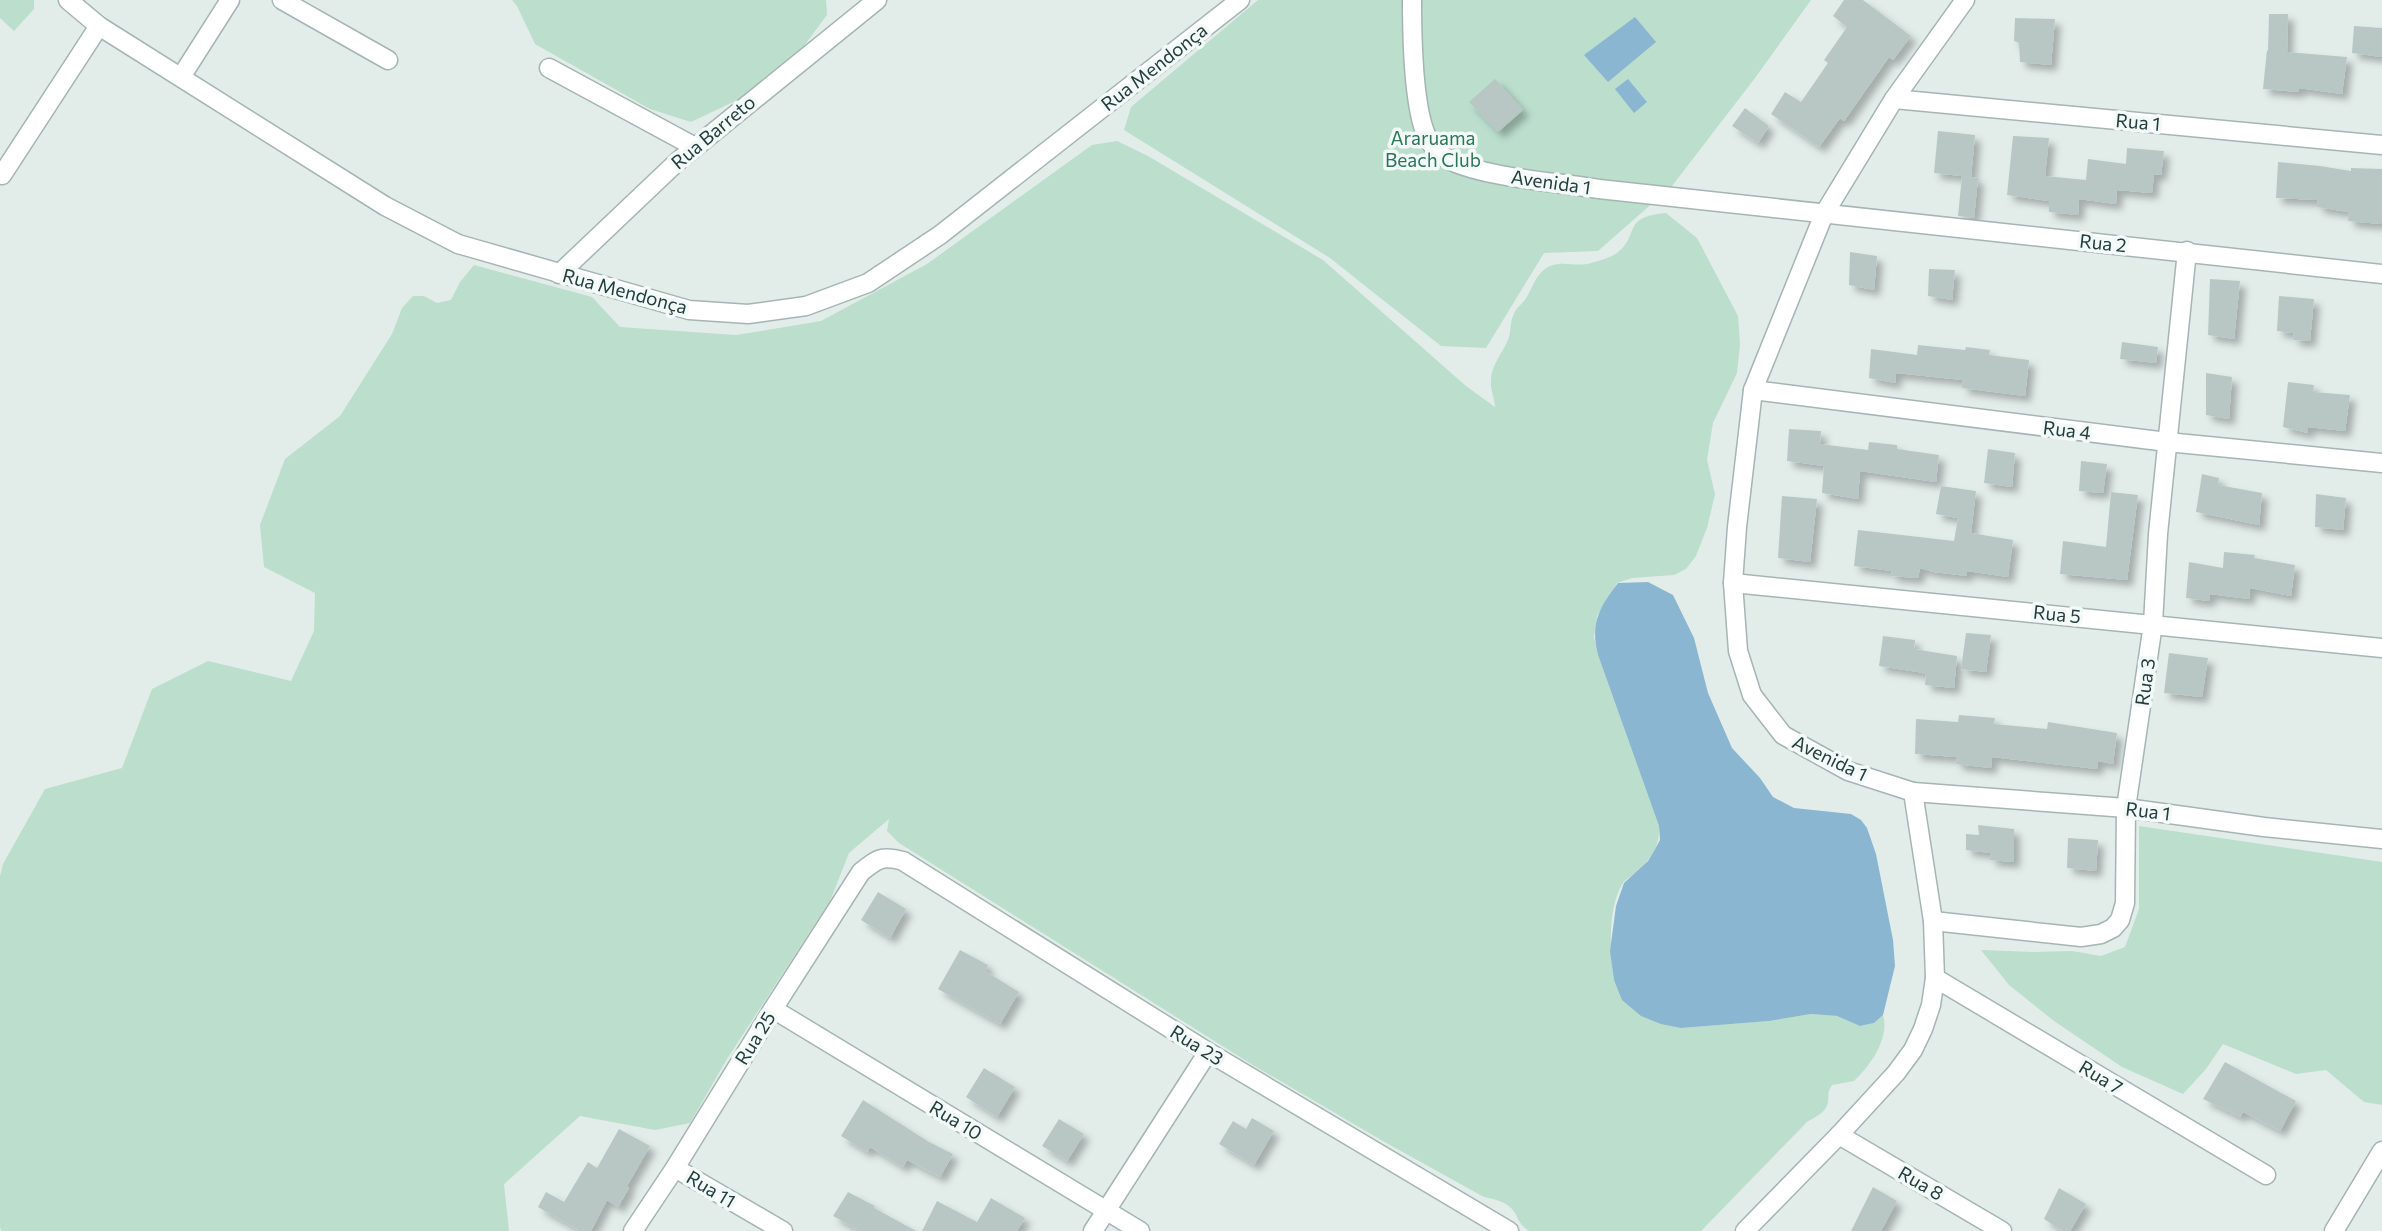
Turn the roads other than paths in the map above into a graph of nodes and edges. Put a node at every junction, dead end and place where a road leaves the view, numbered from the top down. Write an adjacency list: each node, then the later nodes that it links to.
1 (68, 0): 8 (street, Rua Mendonça)
2 (230, 0): 11 (street)
3 (282, 0): 9 (street)
4 (877, 0): 14 (street, Rua Barreto)
5 (1240, 0): 18 (street, Rua Mendonça)
6 (1412, 0): 16 (street, Avenida 1)
7 (1965, 0): 12 (street, Avenida 1)
8 (99, 26): 11 (street, Rua Mendonça); 15 (street)
9 (388, 60)
10 (549, 68): 14 (street)
11 (181, 77): 18 (street, Rua Mendonça)
12 (1894, 99): 13 (street, Rua 1); 16 (street, Avenida 1)
13 (2382, 145)
14 (695, 146): 18 (street, Rua Barreto)
15 (1, 176)
16 (1824, 214): 17 (street, Rua 2); 20 (street, Avenida 1)
17 (2187, 251): 19 (street, Rua 2); 21 (street, Rua 3)
18 (559, 274)
19 (2382, 274)
20 (1753, 390): 21 (street, Rua 4); 23 (street, Avenida 1)
21 (2167, 442): 22 (street, Rua 4); 24 (street, Rua 3)
22 (2382, 463)
23 (1733, 583): 24 (street, Rua 5); 26 (street, Avenida 1)
24 (2153, 624): 25 (street, Rua 5); 27 (street, Rua 3)
25 (2382, 648)
26 (1913, 792): 27 (street, Rua 1); 30 (street)
27 (2126, 808): 28 (street, Rua 1); 30 (street, Rua 3)
28 (2382, 839)
29 (887, 856): 32 (street, Rua 25); 33 (street, Rua 23)
30 (1933, 921): 31 (street)
31 (1935, 978): 34 (street); 37 (street, Rua 7)
32 (773, 1009): 36 (street, Rua 25); 38 (street, Rua 10)
33 (1208, 1052): 38 (street); 43 (street, Rua 23)
34 (1839, 1135): 44 (street); 45 (street, Rua 8)
35 (2382, 1151): 46 (street)
36 (676, 1168): 39 (street, Rua 25); 40 (street, Rua 11)
37 (2266, 1175)
38 (1106, 1211): 41 (street); 42 (street, Rua 10)
39 (633, 1231)
40 (783, 1231)
41 (1093, 1231)
42 (1140, 1231)
43 (1509, 1231)
44 (1745, 1231)
45 (2002, 1231)
46 (2334, 1231)

